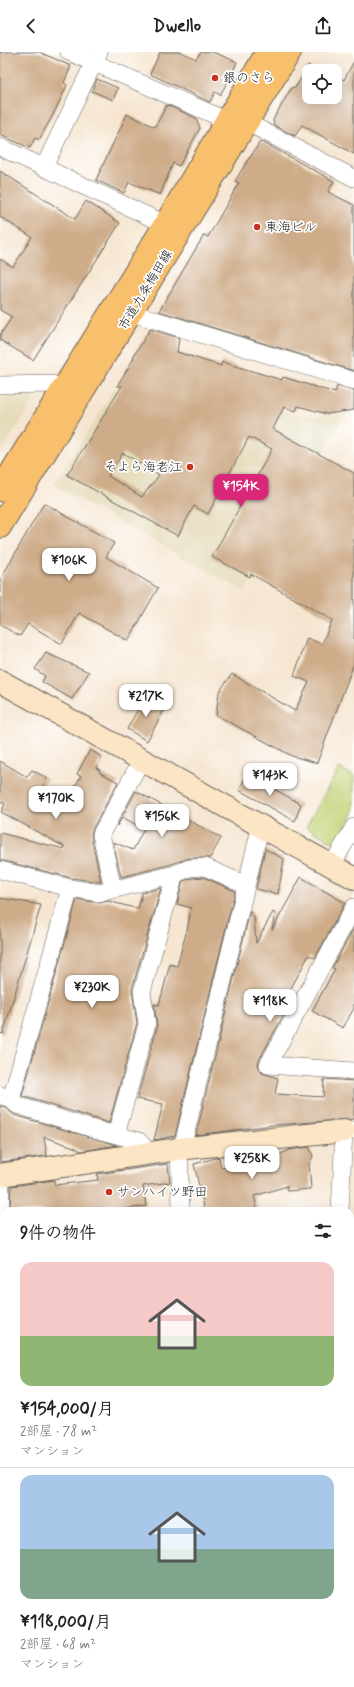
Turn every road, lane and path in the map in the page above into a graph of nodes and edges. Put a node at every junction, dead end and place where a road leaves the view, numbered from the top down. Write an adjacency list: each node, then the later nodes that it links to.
1 (69, 52): 4 (street)
2 (267, 52): 5 (main road, 市道九条梅田線)
3 (290, 52): 6 (main road, 市道九条梅田線)
4 (97, 57): 5 (street); 8 (street)
5 (226, 120): 6 (street); 10 (main road, 市道九条梅田線)
6 (248, 123): 9 (street); 11 (main road, 市道九条梅田線)
7 (0, 147): 8 (street)
8 (44, 167): 10 (street)
9 (354, 178)
10 (165, 224): 11 (main road, 市道九条梅田線)
11 (124, 308): 12 (street); 14 (main road, 市道九条梅田線); 16 (main road, 市道九条梅田線)
12 (354, 381)
13 (0, 385): 14 (street)
14 (63, 389): 15 (main road, 市道九条梅田線)
15 (0, 490)
16 (0, 527)
17 (0, 681): 18 (street)
18 (142, 759): 19 (street); 27 (street)
19 (261, 825): 21 (street); 25 (street)
20 (354, 827): 21 (street)
21 (332, 866): 24 (street)
22 (0, 870): 26 (street)
23 (175, 874): 25 (street); 27 (street); 32 (street)
24 (354, 878)
25 (246, 885): 33 (street)
26 (70, 888): 27 (street); 30 (street)
27 (113, 890)
28 (354, 907): 29 (street)
29 (354, 1071)
30 (5, 1097): 32 (street)
31 (349, 1131): 33 (street); 38 (street)
32 (116, 1135): 34 (street)
33 (179, 1149): 34 (street); 37 (street)
34 (150, 1154): 35 (street)
35 (1, 1175): 36 (street)
36 (0, 1207)
37 (179, 1207)
38 (340, 1207)

